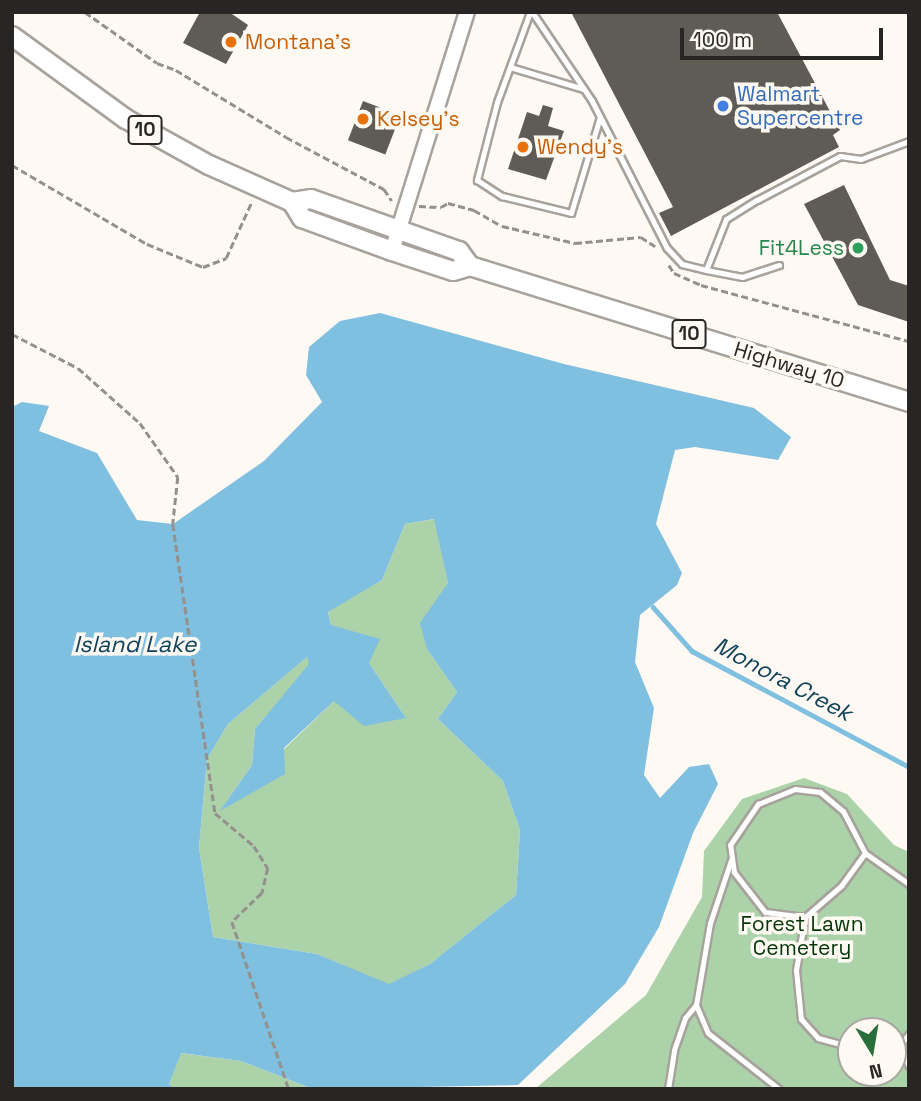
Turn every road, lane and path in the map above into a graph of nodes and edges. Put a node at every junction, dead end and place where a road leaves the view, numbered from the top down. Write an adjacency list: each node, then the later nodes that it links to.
1 (85, 12): 12 (path)
2 (467, 12): 12 (street)
3 (531, 12): 5 (lane); 6 (lane)
4 (12, 36): 10 (highway, Highway 10 / 10)
5 (510, 67): 6 (lane); 7 (lane)
6 (584, 89): 7 (lane)
7 (600, 117): 17 (lane)
8 (909, 141): 17 (lane)
9 (12, 165): 10 (path)
10 (258, 188): 11 (highway, Highway 10 / 10)
11 (292, 202): 13 (highway, Highway 10 / 10); 14 (highway, Highway 10 / 10)
12 (406, 205): 13 (street); 19 (path)
13 (399, 231): 14 (street); 16 (highway, Highway 10 / 10)
14 (392, 251): 16 (highway, Highway 10 / 10)
15 (779, 265): 17 (lane)
16 (470, 266): 20 (highway, Highway 10 / 10)
17 (706, 270)
18 (12, 334): 27 (path)
19 (909, 341)
20 (909, 402)
21 (865, 853): 22 (lane); 23 (lane); 24 (lane)
22 (732, 857): 24 (lane); 25 (lane)
23 (909, 884)
24 (805, 917): 26 (lane)
25 (696, 1005): 28 (lane); 29 (lane)
26 (837, 1043)
27 (289, 1089)
28 (668, 1089)
29 (779, 1089)

